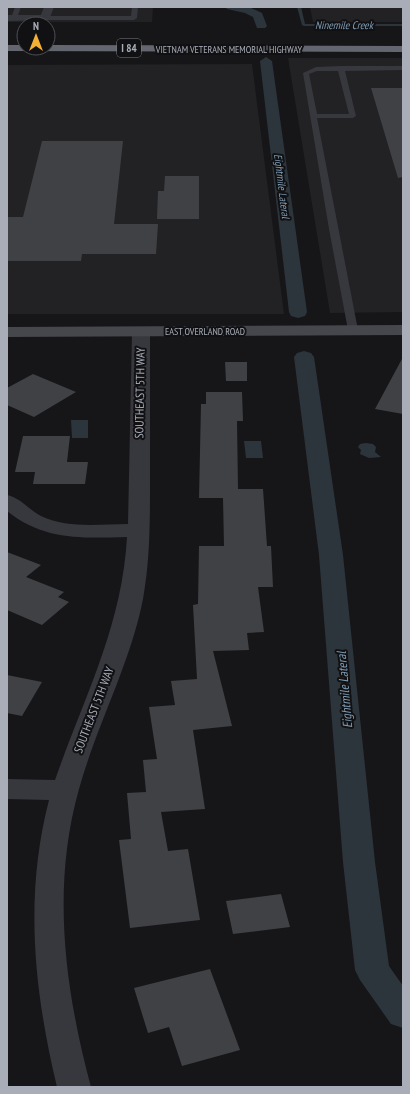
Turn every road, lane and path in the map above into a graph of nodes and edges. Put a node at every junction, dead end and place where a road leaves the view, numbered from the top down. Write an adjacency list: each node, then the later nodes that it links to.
1 (18, 7): 3 (lane)
2 (135, 7): 4 (lane)
3 (10, 18)
4 (56, 18)
5 (149, 37): 6 (highway, VIETNAM VETERANS MEMORIAL HIGHWAY / I 84)
6 (56, 38)
7 (7, 48): 8 (highway, VIETNAM VETERANS MEMORIAL HIGHWAY / I 84)
8 (252, 49): 9 (highway, VIETNAM VETERANS MEMORIAL HIGHWAY / I 84); 10 (highway)
9 (403, 49)
10 (7, 54)
11 (341, 68): 12 (lane); 13 (lane); 13 (lane)
12 (403, 68)
13 (313, 116): 14 (lane)
14 (353, 330): 15 (main road, EAST OVERLAND ROAD); 17 (main road, EAST OVERLAND ROAD)
15 (403, 330)
16 (7, 332): 17 (main road, EAST OVERLAND ROAD)
17 (141, 332): 19 (street, SOUTHEAST 5TH WAY)
18 (7, 501): 19 (street)
19 (139, 530): 21 (street, SOUTHEAST 5TH WAY)
20 (7, 789): 21 (street)
21 (65, 790): 22 (street, SOUTHEAST 5TH WAY)
22 (74, 1087)

